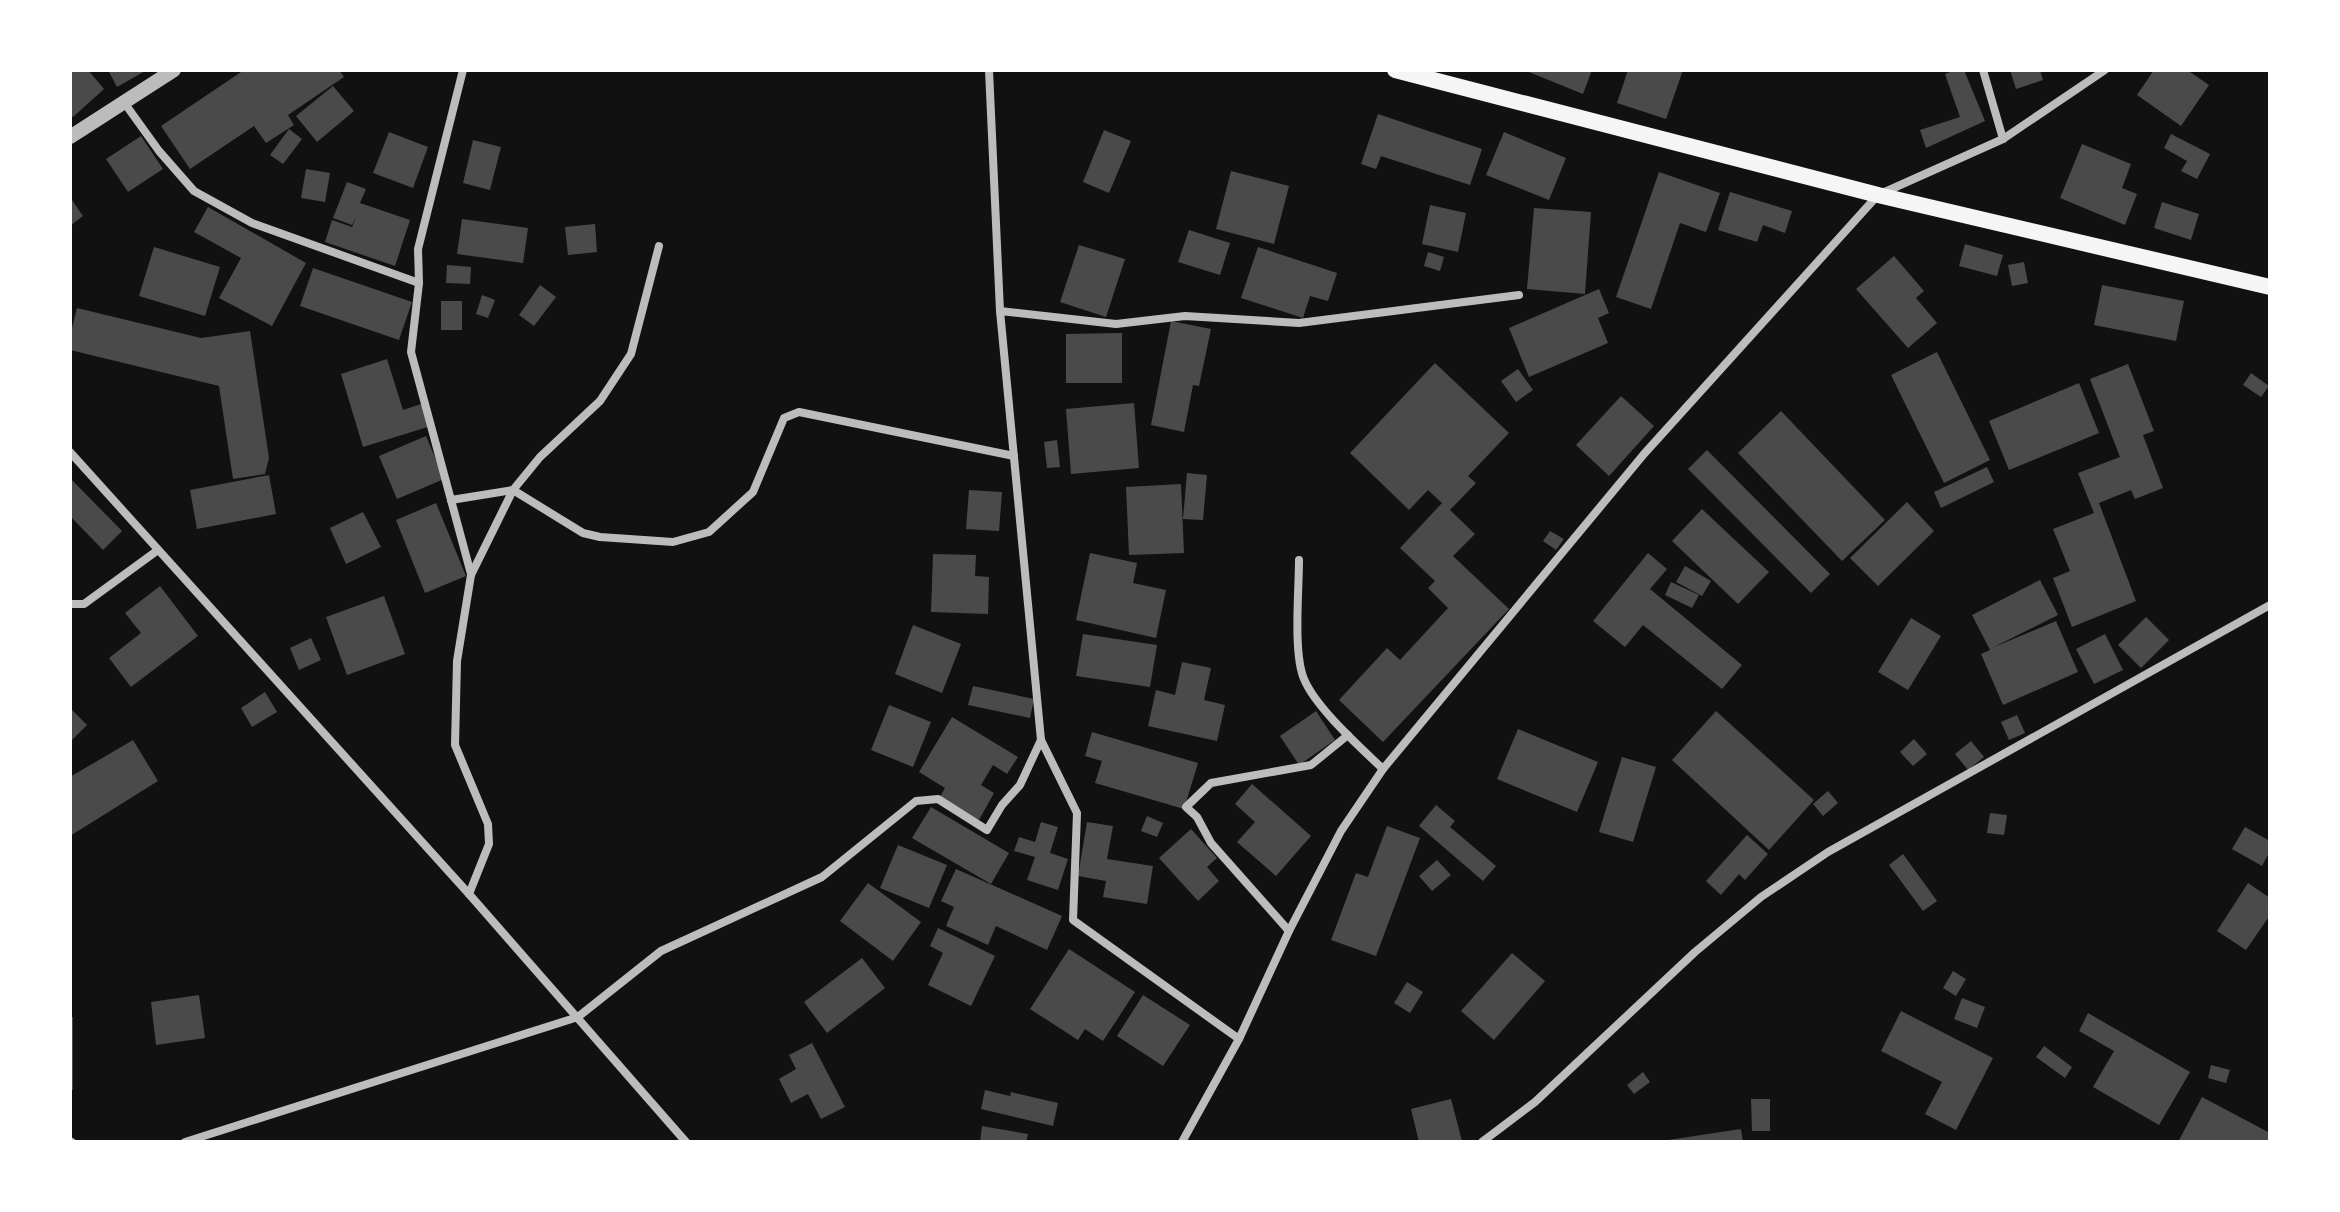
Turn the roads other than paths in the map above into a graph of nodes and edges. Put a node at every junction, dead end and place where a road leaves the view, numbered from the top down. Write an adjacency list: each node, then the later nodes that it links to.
1 (174, 70): 7 (street)
2 (463, 70): 12 (street)
3 (989, 70): 15 (street)
4 (1395, 70): 10 (main road)
5 (1983, 70): 9 (street)
6 (2105, 70): 9 (street)
7 (123, 101): 8 (street); 12 (street)
8 (70, 137)
9 (2003, 139): 10 (street)
10 (1878, 195): 13 (main road); 27 (street)
11 (659, 246): 18 (street)
12 (419, 283): 19 (street)
13 (2270, 287)
14 (1519, 295): 15 (street)
15 (1000, 311): 17 (street)
16 (70, 452): 20 (street)
17 (1014, 456): 18 (street); 26 (street)
18 (513, 490): 19 (street); 22 (street)
19 (451, 500): 22 (street)
20 (158, 550): 23 (street); 28 (street)
21 (1299, 560): 25 (street)
22 (471, 575): 28 (street)
23 (70, 604)
24 (2270, 605): 35 (street)
25 (1348, 735): 27 (street); 29 (street)
26 (1041, 740): 30 (street); 31 (street)
27 (1383, 769): 29 (street)
28 (469, 894): 30 (street)
29 (1289, 931): 31 (street)
30 (578, 1017): 32 (street); 33 (street)
31 (1239, 1039): 34 (street)
32 (185, 1142)
33 (686, 1142)
34 (1182, 1142)
35 (1482, 1142)

